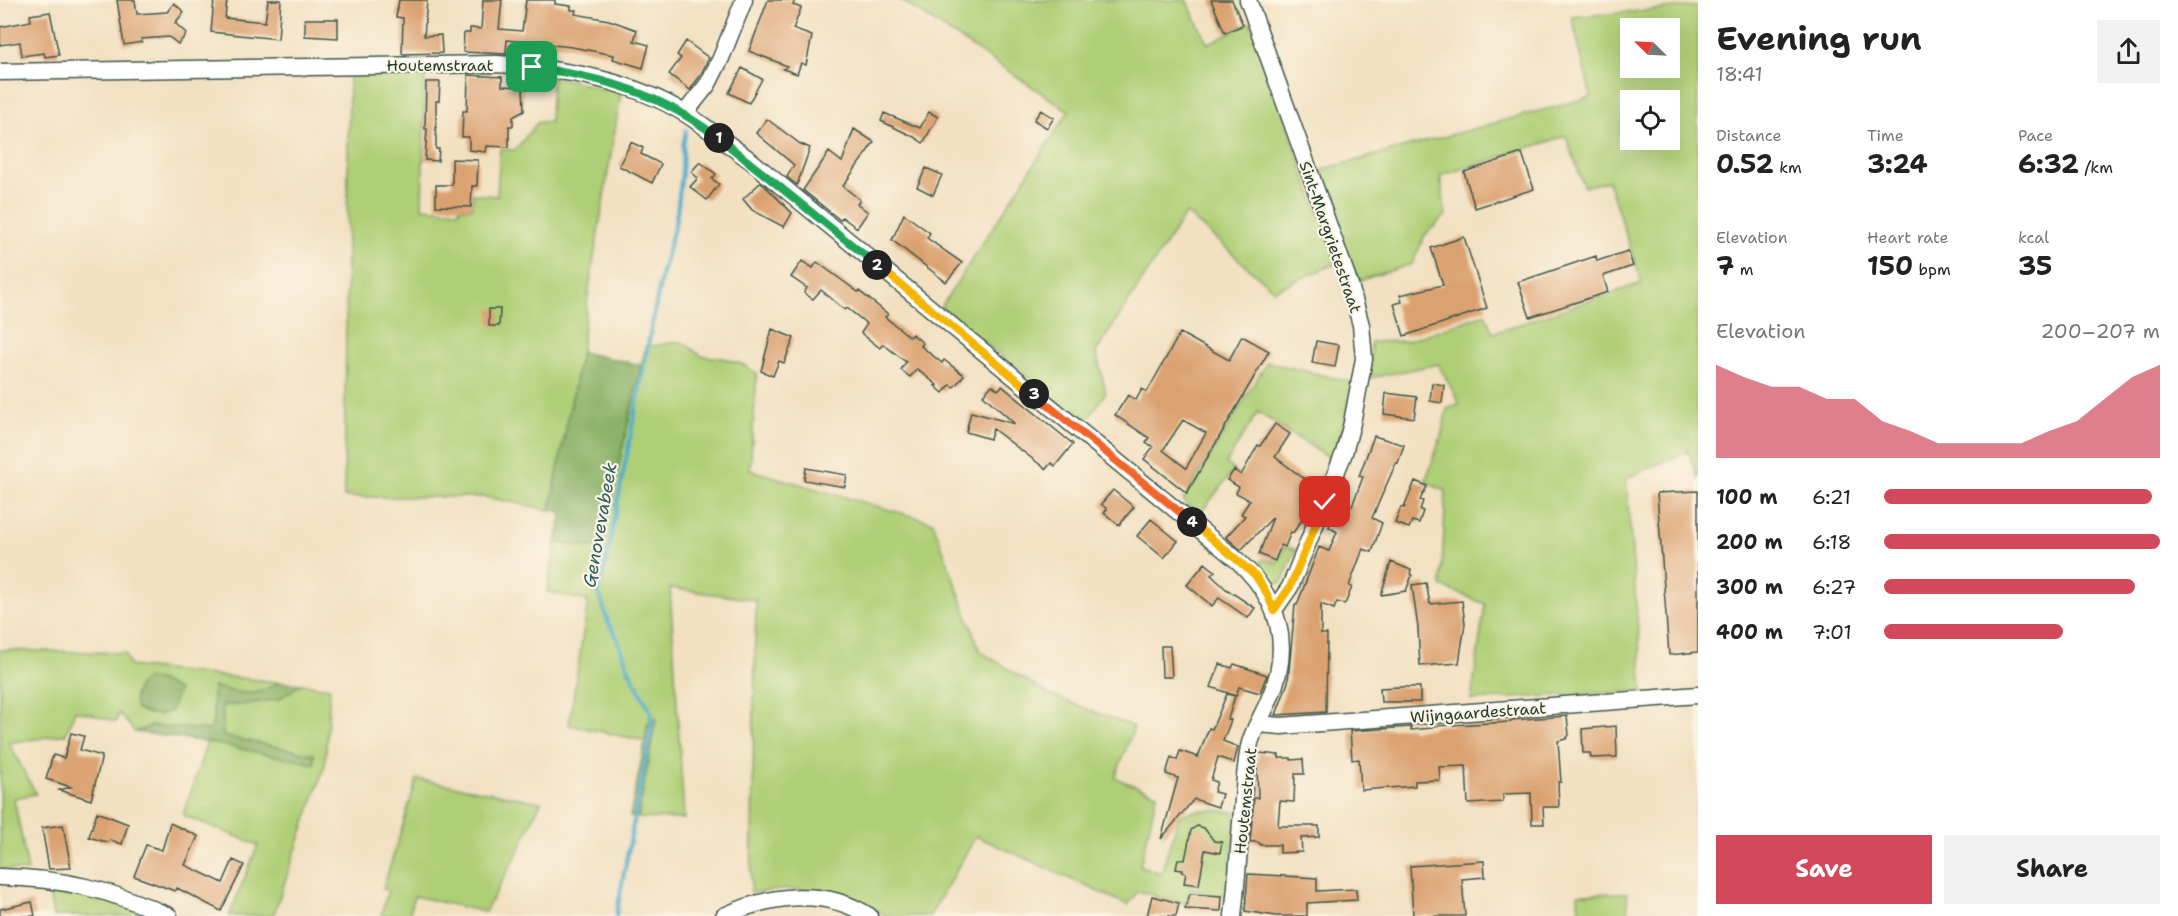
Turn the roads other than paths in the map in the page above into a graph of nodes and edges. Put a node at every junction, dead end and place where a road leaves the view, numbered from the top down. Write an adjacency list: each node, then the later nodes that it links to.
1 (744, 0): 4 (street)
2 (1248, 0): 5 (street, Sint-Margrietestraat)
3 (0, 72): 4 (street, Houtemstraat)
4 (685, 113): 5 (street, Houtemstraat)
5 (1274, 610): 7 (street, Houtemstraat)
6 (1698, 695): 7 (street, Wijngaardestraat)
7 (1258, 724): 12 (street, Houtemstraat)
8 (0, 877): 9 (street)
9 (169, 916)
10 (724, 916): 11 (street)
11 (869, 916)
12 (1233, 916)

